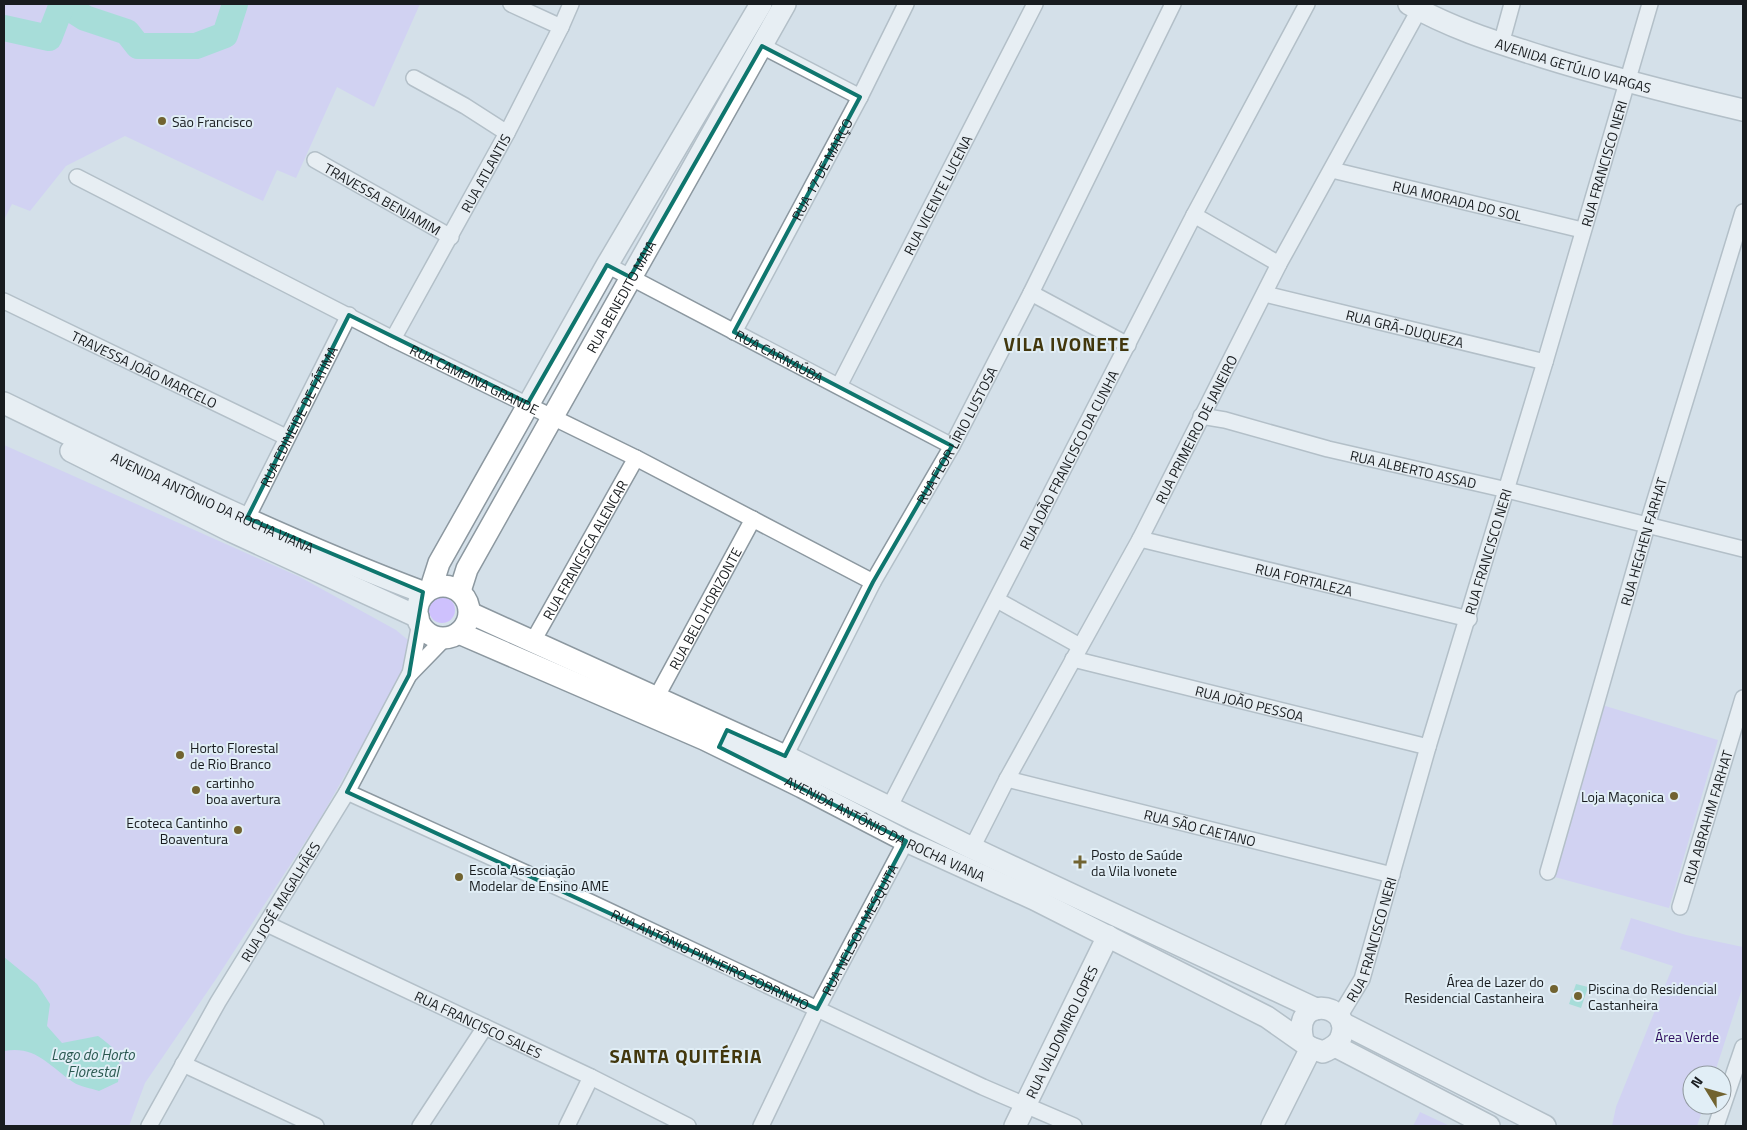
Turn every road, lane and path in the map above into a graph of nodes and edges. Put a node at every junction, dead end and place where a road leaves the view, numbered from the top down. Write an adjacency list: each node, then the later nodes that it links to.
1 (511, 4): 11 (street)
2 (571, 4): 11 (street, RUA ATLANTIS)
3 (906, 4): 16 (street, RUA 17 DE MARÇO)
4 (1035, 4): 37 (street, RUA VICENTE LUCENA)
5 (1173, 4): 29 (street, RUA FLOR LÍRIO LUSTOSA)
6 (1307, 4): 23 (street, RUA JOÃO FRANCISCO DA CUNHA)
7 (1512, 4): 12 (street)
8 (1650, 4): 15 (street, RUA FRANCISCO NERI)
9 (767, 7): 13 (main road, RUA BENEDITO MAIA); 27 (main road, RUA BENEDITO MAIA)
10 (1414, 7): 12 (main road, AVENIDA GETÚLIO VARGAS); 20 (street, RUA PRIMEIRO DE JANEIRO)
11 (561, 27): 18 (street, RUA ATLANTIS)
12 (1501, 44): 15 (main road, AVENIDA GETÚLIO VARGAS)
13 (762, 46): 16 (street); 28 (main road, RUA BENEDITO MAIA)
14 (414, 78): 18 (street)
15 (1627, 82): 17 (main road, AVENIDA GETÚLIO VARGAS); 24 (street, RUA FRANCISCO NERI)
16 (860, 97): 33 (street, RUA 17 DE MARÇO)
17 (1743, 110)
18 (507, 134): 25 (street, RUA ATLANTIS)
19 (315, 160): 25 (street, TRAVESSA BENJAMIM)
20 (1332, 170): 24 (street, RUA MORADA DO SOL); 26 (street, RUA PRIMEIRO DE JANEIRO)
21 (78, 177): 32 (street, RUA CAMPINA GRANDE)
22 (1743, 212): 49 (street, RUA HEGHEN FARHAT)
23 (1194, 215): 26 (street); 35 (street, RUA JOÃO FRANCISCO DA CUNHA)
24 (1582, 230): 36 (street, RUA FRANCISCO NERI)
25 (451, 237): 34 (street, RUA ATLANTIS)
26 (1279, 264): 30 (street, RUA PRIMEIRO DE JANEIRO)
27 (607, 265): 28 (street, RUA CARNAÚBA); 39 (main road, RUA BENEDITO MAIA)
28 (630, 277): 33 (street, RUA CARNAÚBA); 42 (main road, RUA BENEDITO MAIA)
29 (1031, 293): 35 (street); 44 (street, RUA FLOR LÍRIO LUSTOSA)
30 (1265, 294): 36 (street, RUA GRÃ-DUQUEZA); 40 (street, RUA PRIMEIRO DE JANEIRO)
31 (4, 302): 43 (street, TRAVESSA JOÃO MARCELO)
32 (349, 315): 34 (street, RUA CAMPINA GRANDE); 43 (street, RUA EDINEIDE DE FÁTIMA)
33 (734, 332): 37 (street, RUA CARNAÚBA)
34 (393, 339): 39 (street, RUA CAMPINA GRANDE)
35 (1128, 345): 55 (street, RUA JOÃO FRANCISCO DA CUNHA)
36 (1545, 362): 46 (street, RUA FRANCISCO NERI)
37 (839, 386): 44 (street, RUA CARNAÚBA)
38 (4, 403): 47 (main road, AVENIDA ANTÔNIO DA ROCHA VIANA)
39 (528, 403): 42 (street, RUA CAMPINA GRANDE); 53 (main road, RUA BENEDITO MAIA)
40 (1201, 416): 46 (street, RUA ALBERTO ASSAD); 50 (street, RUA PRIMEIRO DE JANEIRO)
41 (4, 417): 58 (main road, AVENIDA ANTÔNIO DA ROCHA VIANA)
42 (552, 417): 45 (street, RUA CAMPINA GRANDE); 54 (main road, RUA BENEDITO MAIA)
43 (286, 437): 47 (street, RUA EDINEIDE DE FÁTIMA)
44 (952, 446): 52 (street, RUA FLOR LÍRIO LUSTOSA)
45 (636, 458): 48 (street, RUA CAMPINA GRANDE); 60 (street, RUA FRANCISCA ALENCAR)
46 (1507, 490): 49 (street, RUA ALBERTO ASSAD); 57 (street, RUA FRANCISCO NERI)
47 (247, 518): 53 (main road, AVENIDA ANTÔNIO DA ROCHA VIANA)
48 (753, 519): 52 (street, RUA CAMPINA GRANDE); 63 (street, RUA BELO HORIZONTE)
49 (1647, 526): 51 (street, RUA ALBERTO ASSAD); 72 (street, RUA HEGHEN FARHAT)
50 (1140, 538): 57 (street, RUA FORTALEZA); 61 (street, RUA PRIMEIRO DE JANEIRO)
51 (1743, 549)
52 (873, 582): 66 (street, RUA FLOR LÍRIO LUSTOSA)
53 (428, 590): 54 (main road); 58 (main road)
54 (460, 591): 56 (main road)
55 (997, 600): 61 (street, RUA JOÃO PESSOA); 69 (street, RUA JOÃO FRANCISCO DA CUNHA)
56 (470, 613): 59 (main road); 60 (main road, AVENIDA ANTÔNIO DA ROCHA VIANA)
57 (1469, 619): 65 (street, RUA FRANCISCO NERI)
58 (419, 620): 59 (main road); 62 (street, RUA JOSÉ MAGALHÃES)
59 (452, 635): 62 (street, RUA JOSÉ MAGALHÃES); 70 (main road, AVENIDA ANTÔNIO DA ROCHA VIANA)
60 (533, 641): 63 (main road, AVENIDA ANTÔNIO DA ROCHA VIANA)
61 (1076, 652): 65 (street, RUA JOÃO PESSOA); 67 (street, RUA PRIMEIRO DE JANEIRO)
62 (409, 675): 68 (street, RUA JOSÉ MAGALHÃES)
63 (656, 698): 66 (main road, AVENIDA ANTÔNIO DA ROCHA VIANA)
64 (1743, 698): 74 (street, RUA ABRAHIM FARHAT)
65 (1428, 747): 73 (street, RUA FRANCISCO NERI)
66 (785, 756): 69 (main road, AVENIDA ANTÔNIO DA ROCHA VIANA)
67 (1007, 779): 71 (street, RUA PRIMEIRO DE JANEIRO); 73 (street, RUA SÃO CAETANO)
68 (347, 792): 75 (street, RUA JOSÉ MAGALHÃES); 77 (street, RUA ANTÔNIO PINHEIRO SOBRINHO)
69 (889, 808): 71 (main road, AVENIDA ANTÔNIO DA ROCHA VIANA)
70 (906, 841): 76 (main road, AVENIDA ANTÔNIO DA ROCHA VIANA); 77 (street, RUA NELSON MESQUITA)
71 (972, 848): 78 (main road, AVENIDA ANTÔNIO DA ROCHA VIANA)
72 (1548, 872)
73 (1392, 875): 79 (street, RUA FRANCISCO NERI)
74 (1680, 907)
75 (267, 924): 80 (street, RUA FRANCISCO SALES); 84 (street, RUA JOSÉ MAGALHÃES)
76 (1108, 936): 81 (main road, AVENIDA ANTÔNIO DA ROCHA VIANA); 86 (main road, RUA VALDOMIRO LOPES)
77 (817, 1009): 86 (street, RUA ANTÔNIO PINHEIRO SOBRINHO); 92 (street, RUA NELSON MESQUITA)
78 (1316, 1009): 79 (main road); 81 (main road)
79 (1341, 1020): 82 (main road); 97 (main road)
80 (485, 1027): 85 (street, RUA FRANCISCO SALES); 89 (street)
81 (1307, 1044): 82 (main road); 95 (main road)
82 (1335, 1046): 96 (main road)
83 (1743, 1047): 98 (street)
84 (183, 1064): 87 (street, RUA JOSÉ MAGALHÃES); 88 (street)
85 (590, 1077): 90 (street); 91 (street, RUA FRANCISCO SALES)
86 (1025, 1104): 93 (main road, RUA VALDOMIRO LOPES); 94 (street, RUA ANTÔNIO PINHEIRO SOBRINHO)
87 (150, 1126)
88 (316, 1126)
89 (420, 1126)
90 (567, 1126)
91 (688, 1126)
92 (761, 1126)
93 (1015, 1126)
94 (1074, 1126)
95 (1272, 1126)
96 (1489, 1126)
97 (1545, 1126)
98 (1716, 1126)

